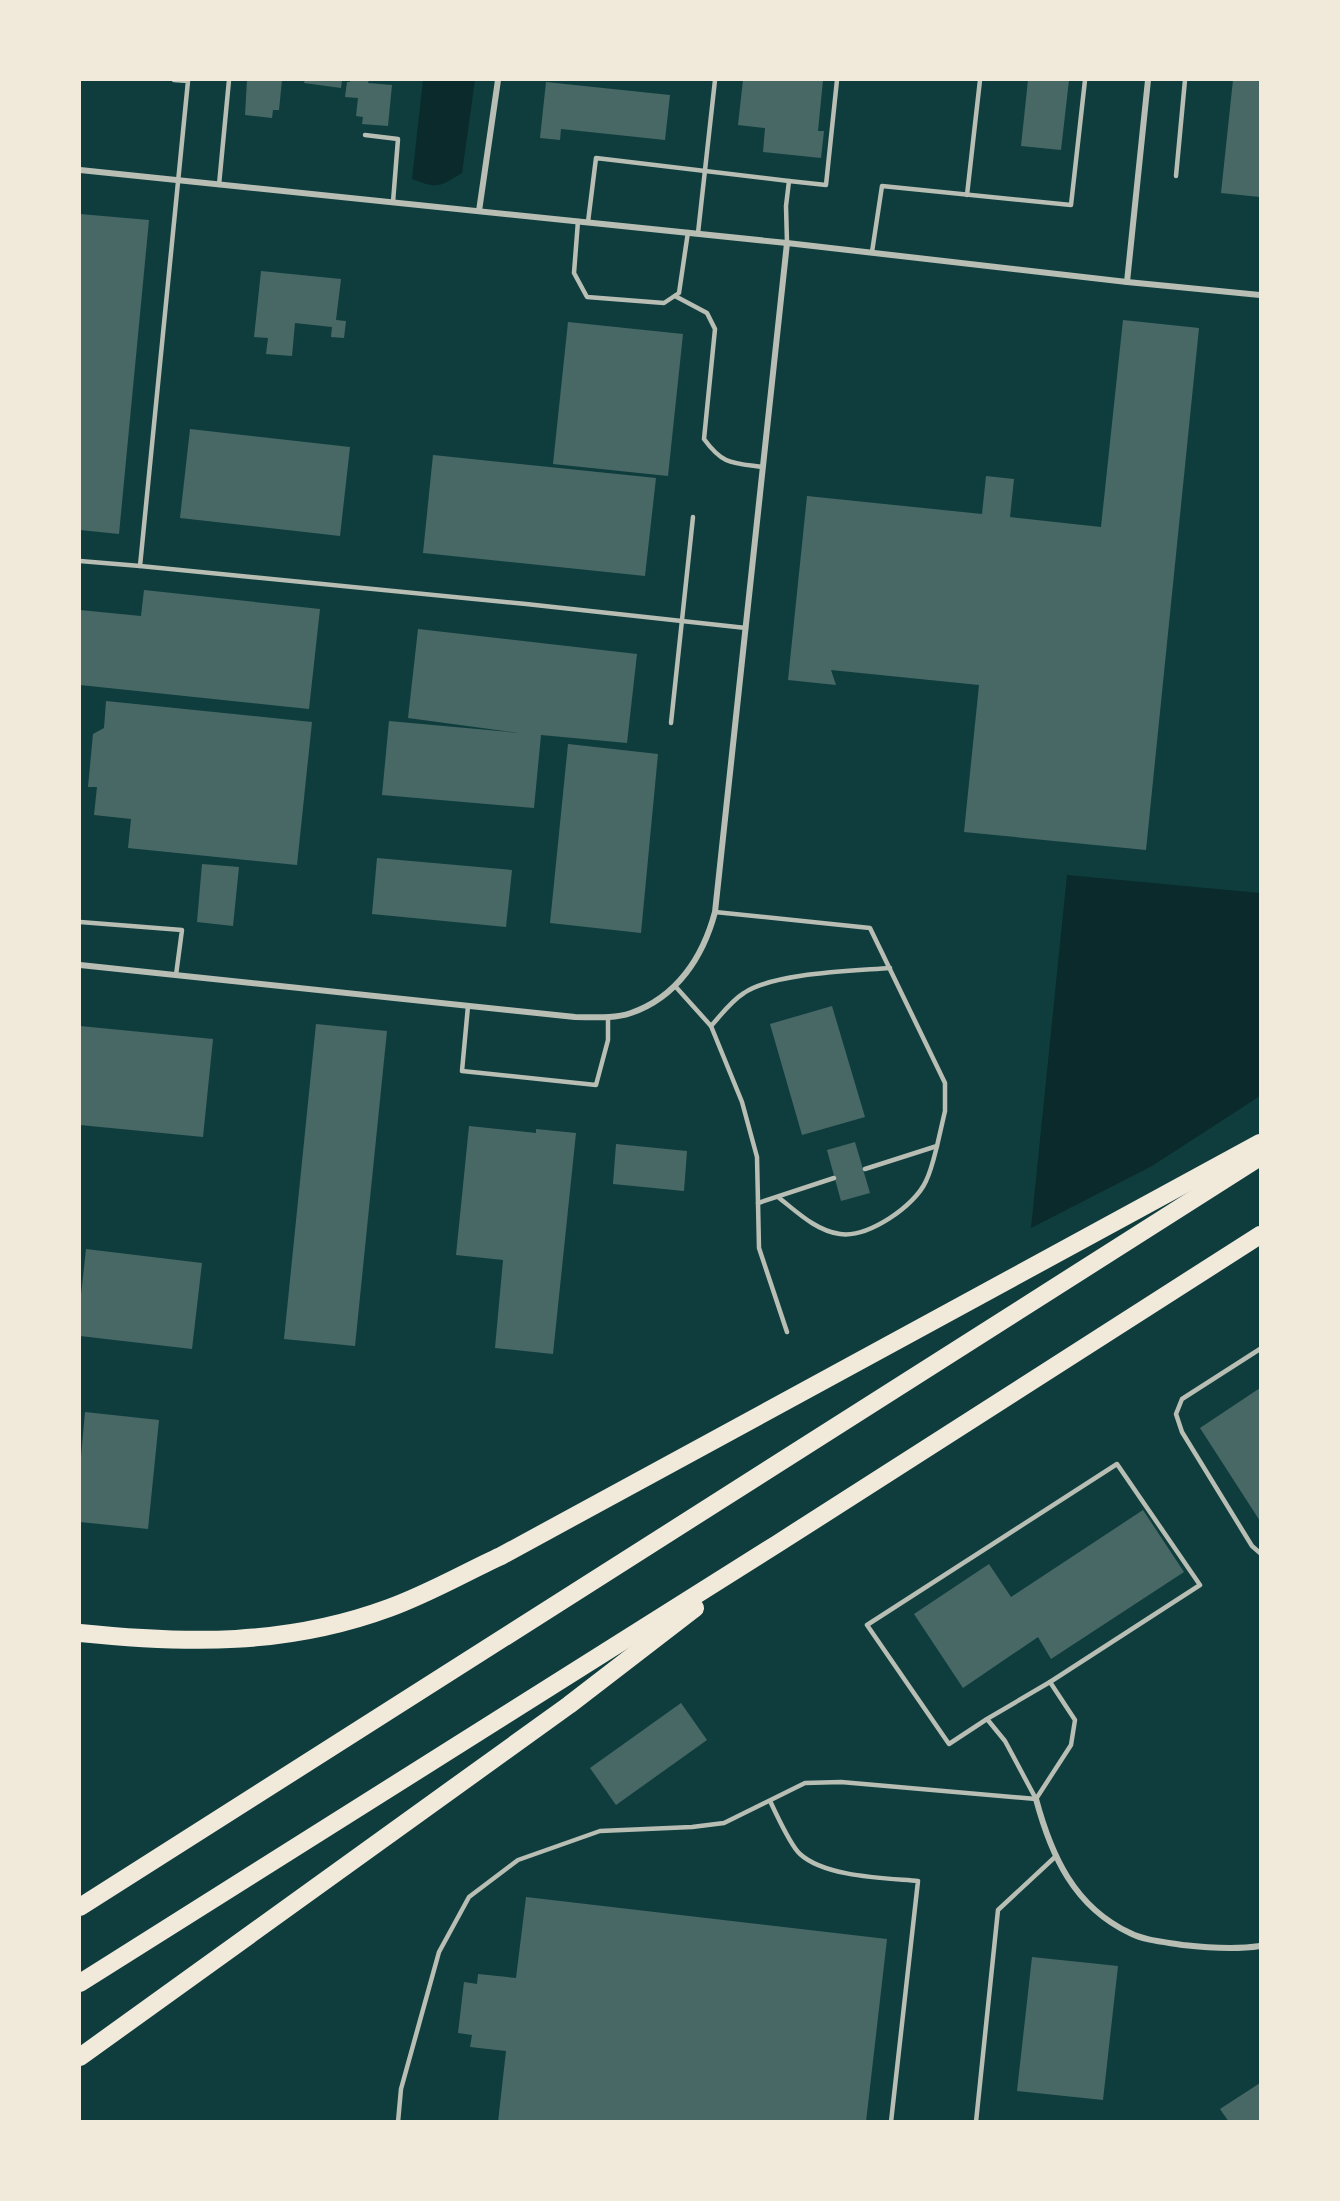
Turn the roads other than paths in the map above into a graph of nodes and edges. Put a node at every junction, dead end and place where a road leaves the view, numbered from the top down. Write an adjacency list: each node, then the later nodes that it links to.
1 (174, 80): 2 (lane)
2 (188, 80): 15 (lane)
3 (230, 80): 17 (lane)
4 (498, 80): 20 (street)
5 (715, 80): 13 (lane)
6 (837, 80): 16 (lane)
7 (980, 80): 18 (lane)
8 (1084, 80): 18 (lane)
9 (1148, 80): 27 (street)
10 (1185, 80): 14 (lane)
11 (365, 135): 19 (lane)
12 (80, 170): 15 (street)
13 (705, 171): 16 (lane); 22 (lane); 24 (lane)
14 (1176, 176)
15 (177, 180): 17 (street); 33 (lane)
16 (789, 182): 25 (lane)
17 (219, 185): 19 (street)
18 (967, 195): 26 (lane)
19 (393, 202): 20 (street)
20 (479, 211): 21 (street)
21 (578, 221): 22 (street); 29 (lane)
22 (588, 222): 23 (street)
23 (688, 232): 24 (street); 29 (lane)
24 (698, 233): 25 (street)
25 (787, 243): 26 (street); 30 (street)
26 (872, 252): 27 (street)
27 (1127, 282): 28 (street)
28 (1260, 295)
29 (675, 296): 30 (lane)
30 (763, 467): 35 (street)
31 (693, 517): 34 (lane)
32 (80, 561): 33 (lane)
33 (140, 566): 34 (lane)
34 (682, 621): 35 (lane); 36 (lane)
35 (746, 628): 37 (street)
36 (672, 723)
37 (715, 912): 40 (lane); 42 (street)
38 (80, 922): 41 (lane)
39 (80, 965): 41 (street)
40 (890, 968): 45 (lane); 47 (lane)
41 (176, 975): 43 (street)
42 (675, 986): 44 (street); 45 (lane)
43 (468, 1006): 44 (street); 44 (lane)
44 (608, 1017)
45 (711, 1026): 52 (lane)
46 (1260, 1143): 58 (highway)
47 (938, 1146): 49 (lane); 51 (lane)
48 (1260, 1156): 64 (highway)
49 (864, 1169)
50 (834, 1178): 51 (lane)
51 (778, 1197): 52 (lane)
52 (758, 1203): 54 (lane)
53 (1260, 1235): 56 (highway)
54 (787, 1332)
55 (1260, 1349): 57 (lane)
56 (777, 1544): 66 (highway); 67 (highway)
57 (1260, 1553)
58 (80, 1633)
59 (1050, 1682): 60 (lane); 60 (lane); 61 (lane)
60 (987, 1719): 61 (lane)
61 (1036, 1799): 62 (lane); 63 (street)
62 (770, 1801): 68 (lane); 69 (lane)
63 (1055, 1857): 65 (street); 70 (lane)
64 (80, 1907)
65 (1260, 1946)
66 (80, 1983)
67 (80, 2057)
68 (398, 2121)
69 (891, 2121)
70 (976, 2121)

